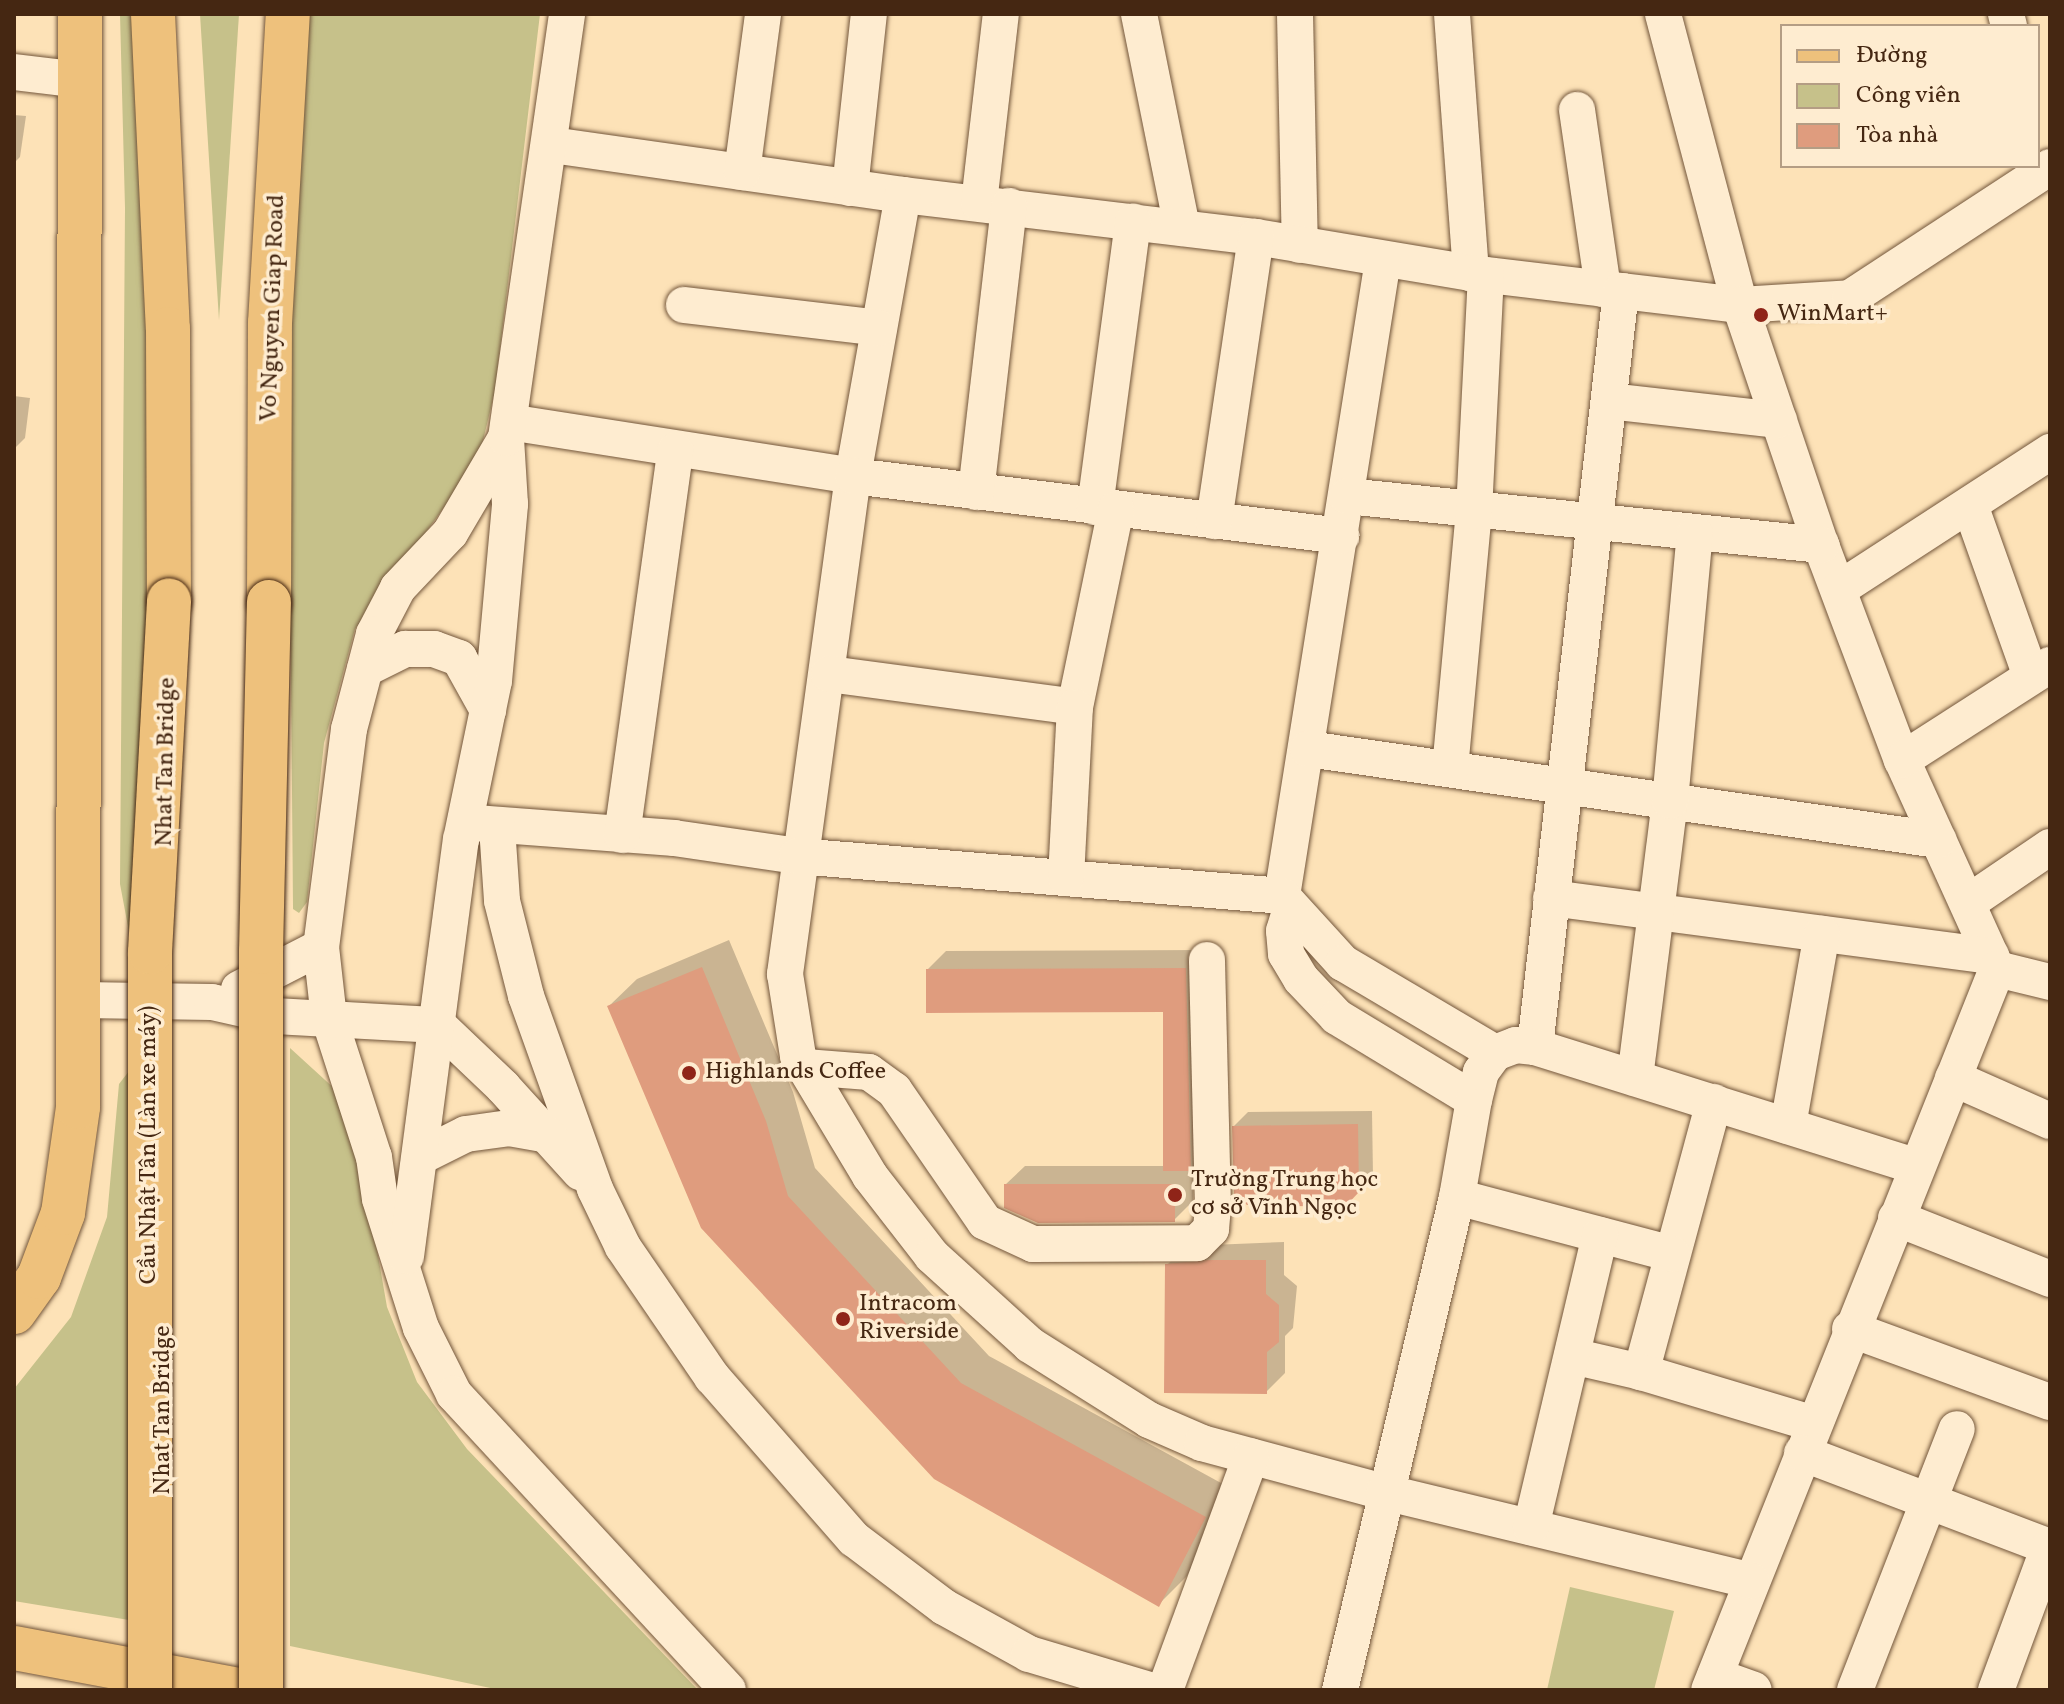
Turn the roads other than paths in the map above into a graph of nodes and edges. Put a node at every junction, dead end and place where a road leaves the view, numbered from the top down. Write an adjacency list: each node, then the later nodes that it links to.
1 (80, 14): 13 (main road)
2 (153, 14): 48 (main road)
3 (288, 14): 49 (main road, Vo Nguyen Giap Road)
4 (567, 14): 15 (street)
5 (763, 14): 17 (street)
6 (869, 14): 18 (street)
7 (1001, 14): 20 (street)
8 (1139, 14): 22 (street)
9 (1295, 14): 24 (street)
10 (1452, 14): 26 (street)
11 (1663, 14): 29 (street)
12 (14, 72): 13 (street)
13 (81, 80): 75 (main road)
14 (1577, 110): 27 (street)
15 (552, 145): 17 (street); 33 (street)
16 (2034, 168): 29 (street)
17 (742, 172): 18 (street)
18 (850, 188): 19 (street)
19 (903, 195): 20 (street); 30 (street)
20 (994, 205): 21 (street); 37 (street)
21 (1133, 222): 22 (street); 40 (street)
22 (1182, 228): 23 (street)
23 (1256, 237): 24 (street); 42 (street)
24 (1300, 245): 25 (street)
25 (1383, 260): 26 (street); 38 (street)
26 (1478, 274): 27 (street); 41 (street)
27 (1612, 290): 29 (street); 31 (street)
28 (684, 305): 30 (street)
29 (1740, 305): 32 (street)
30 (879, 328): 36 (street)
31 (1609, 401): 32 (street); 43 (street)
32 (1779, 420): 46 (street)
33 (508, 430): 34 (street); 50 (street); 54 (street)
34 (675, 451): 36 (street); 61 (street)
35 (2050, 452): 39 (street)
36 (853, 476): 37 (street); 52 (street)
37 (976, 492): 40 (street)
38 (1347, 496): 41 (street); 45 (street)
39 (1970, 505): 47 (street); 51 (street)
40 (1105, 508): 42 (street); 53 (street)
41 (1474, 511): 43 (street); 57 (street)
42 (1214, 521): 45 (street)
43 (1594, 524): 44 (street); 58 (street)
44 (1695, 534): 46 (street); 59 (street)
45 (1341, 536): 55 (street)
46 (1821, 545): 47 (street)
47 (1839, 589): 56 (street)
48 (169, 601): 113 (main road, Cầu Nhật Tân (Làn xe máy), bridge); 114 (main road, Nhat Tan Bridge, bridge)
49 (269, 602): 116 (main road, bridge); 117 (main road, bridge)
50 (365, 669): 54 (street); 71 (street)
51 (2041, 670): 56 (street)
52 (829, 674): 53 (street); 64 (street)
53 (1075, 707): 65 (street)
54 (488, 710): 60 (street)
55 (1308, 749): 57 (street); 67 (street)
56 (1902, 760): 62 (street)
57 (1450, 769): 58 (street)
58 (1564, 786): 59 (street); 66 (street)
59 (1670, 801): 62 (street); 69 (street)
60 (481, 824): 61 (street); 78 (street); 91 (street)
61 (622, 835): 64 (street)
62 (1938, 840): 68 (street)
63 (2050, 847): 68 (street)
64 (797, 856): 65 (street); 81 (street)
65 (1066, 878): 67 (street)
66 (1551, 898): 69 (street); 79 (street)
67 (1286, 902): 80 (street); 84 (street)
68 (1969, 902): 73 (street)
69 (1657, 912): 70 (street); 82 (street)
70 (1822, 934): 73 (street); 87 (street)
71 (321, 947): 76 (street); 77 (street)
72 (1207, 960): 81 (street)
73 (1994, 962): 74 (street); 83 (street)
74 (2050, 982)
75 (82, 1000): 76 (street); 98 (main road)
76 (212, 1002): 77 (street)
77 (329, 1018): 78 (street); 96 (street)
78 (438, 1025): 88 (street); 89 (street)
79 (1535, 1047): 80 (street); 82 (street)
80 (1495, 1053): 84 (street)
81 (805, 1067): 105 (street)
82 (1635, 1078): 85 (street)
83 (1953, 1078): 86 (street); 90 (street)
84 (1474, 1100): 92 (street)
85 (1714, 1102): 87 (street); 95 (street)
86 (2050, 1121)
87 (1788, 1126): 90 (street)
88 (548, 1135): 89 (street); 91 (street)
89 (420, 1157): 96 (street)
90 (1917, 1167): 93 (street)
91 (595, 1189): 119 (street)
92 (1457, 1197): 94 (street); 106 (street)
93 (1896, 1218): 97 (street); 99 (street)
94 (1600, 1235): 95 (street); 100 (street)
95 (1672, 1254): 101 (street)
96 (405, 1267): 118 (street)
97 (2050, 1279)
98 (14, 1312)
99 (1850, 1329): 102 (street); 104 (street)
100 (1572, 1356): 101 (street); 108 (street)
101 (1641, 1372): 104 (street)
102 (2050, 1402)
103 (1957, 1429): 107 (street)
104 (1808, 1438): 107 (street); 110 (street)
105 (1251, 1456): 106 (street); 120 (street)
106 (1384, 1492): 108 (street); 121 (street)
107 (1931, 1503): 109 (street); 123 (street)
108 (1531, 1527): 110 (street)
109 (2046, 1563): 124 (street)
110 (1751, 1581): 112 (street)
111 (14, 1648): 115 (main road)
112 (1712, 1683): 122 (street)
113 (150, 1690)
114 (164, 1690)
115 (239, 1690)
116 (261, 1690)
117 (275, 1690)
118 (728, 1690)
119 (1150, 1690)
120 (1165, 1690)
121 (1340, 1690)
122 (1754, 1690)
123 (1855, 1690)
124 (1996, 1690)

